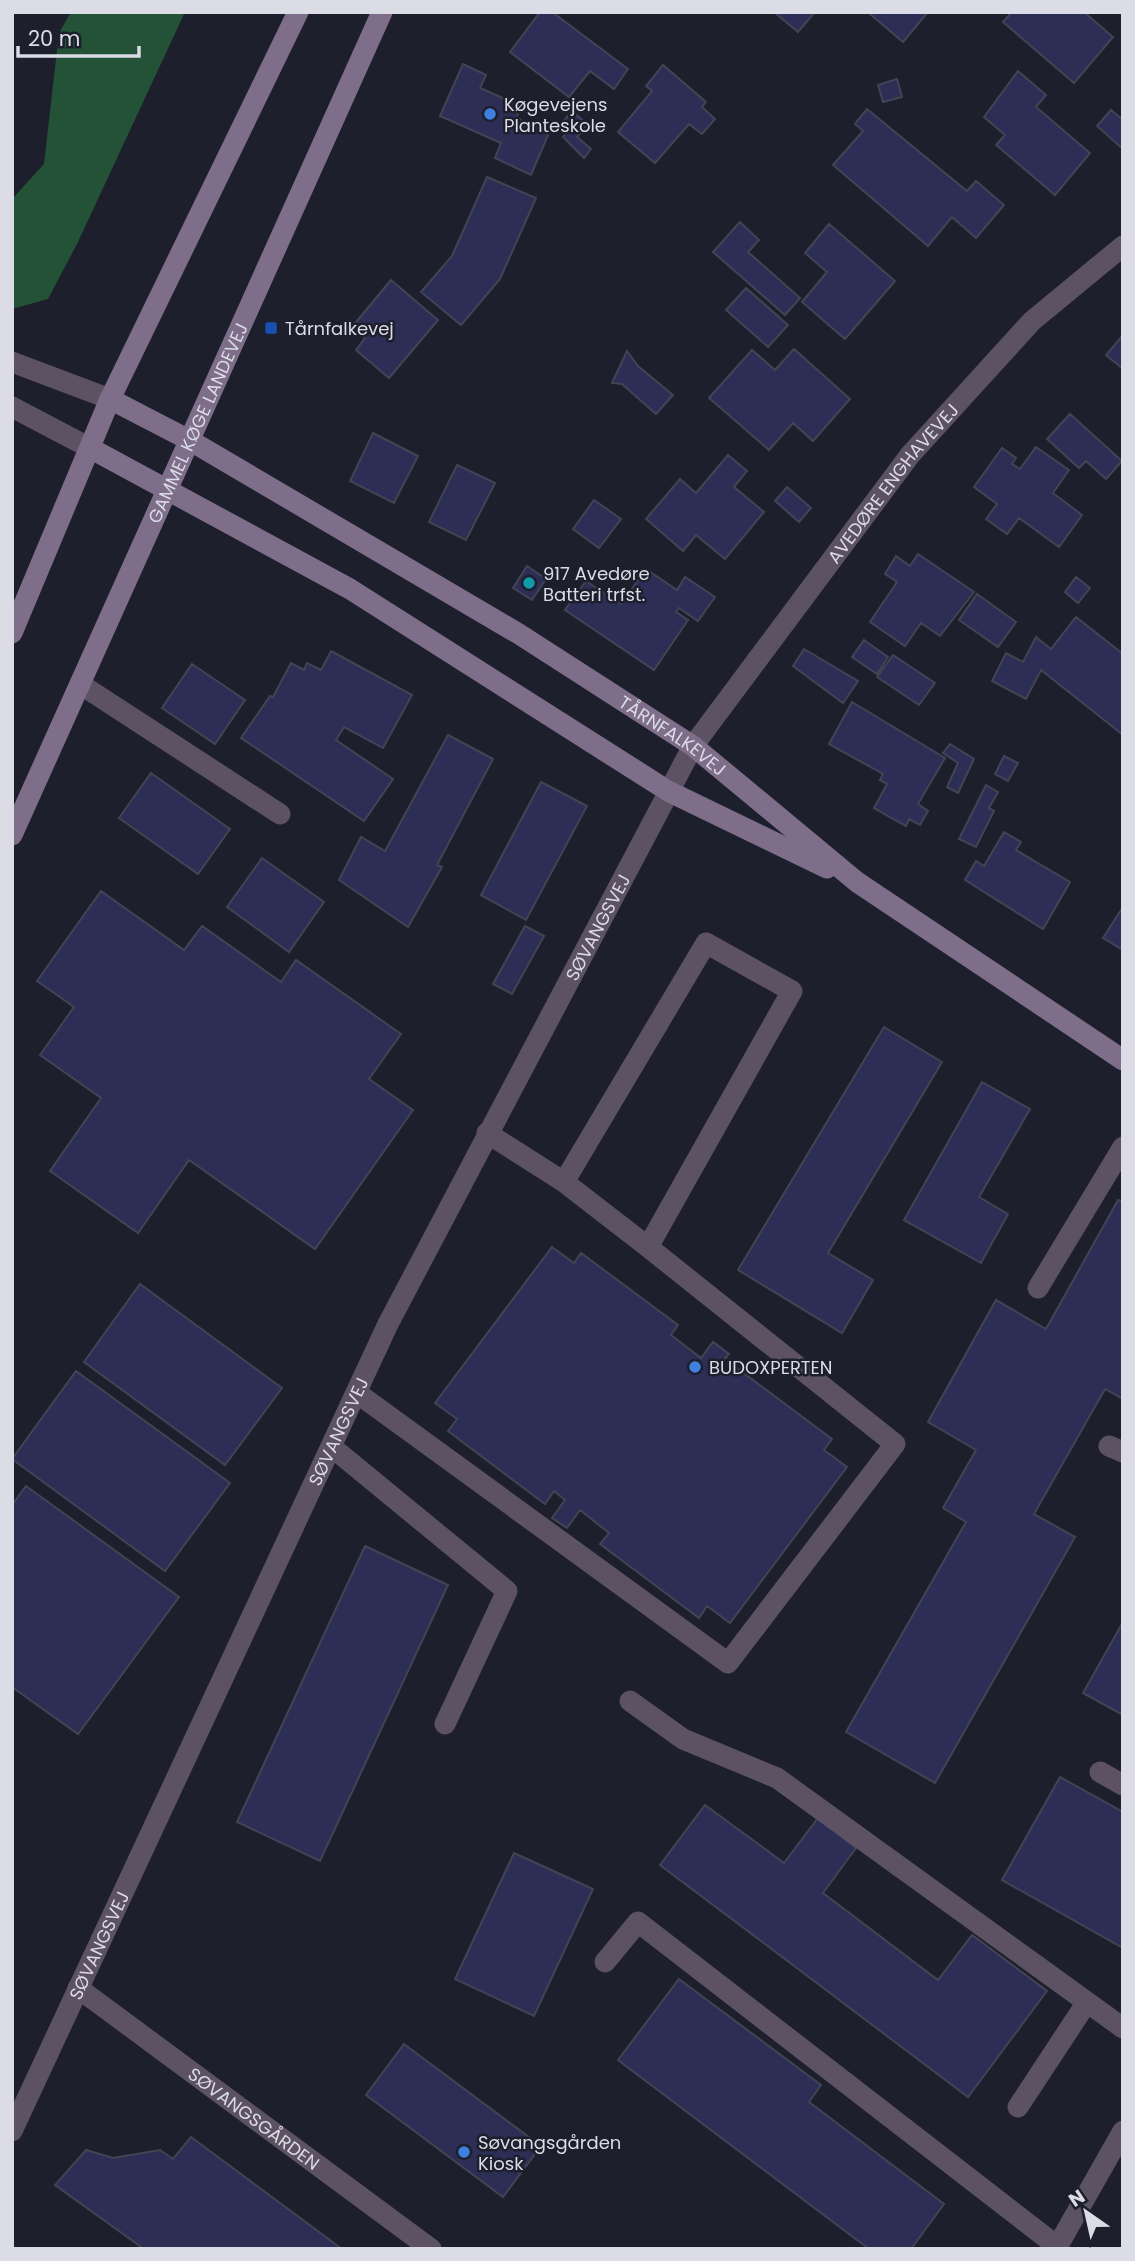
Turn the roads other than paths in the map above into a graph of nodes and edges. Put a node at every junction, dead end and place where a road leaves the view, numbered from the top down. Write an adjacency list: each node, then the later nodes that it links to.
1 (298, 12): 5 (street)
2 (382, 12): 7 (street, GAMMEL KØGE LANDEVEJ)
3 (1123, 246): 12 (street, AVEDØRE ENGHAVEVEJ)
4 (12, 362): 5 (street)
5 (110, 399): 7 (street, TÅRNFALKEVEJ); 8 (street)
6 (12, 407): 8 (street)
7 (191, 441): 9 (street, GAMMEL KØGE LANDEVEJ); 12 (street, TÅRNFALKEVEJ)
8 (90, 448): 9 (street, TÅRNFALKEVEJ); 10 (street)
9 (168, 490): 11 (street, GAMMEL KØGE LANDEVEJ); 13 (street, TÅRNFALKEVEJ)
10 (12, 633)
11 (80, 684): 14 (street); 15 (street, GAMMEL KØGE LANDEVEJ)
12 (693, 746): 13 (street, SØVANGSVEJ); 16 (street, TÅRNFALKEVEJ)
13 (668, 791): 16 (street, TÅRNFALKEVEJ); 18 (street, SØVANGSVEJ)
14 (280, 814)
15 (12, 835)
16 (857, 883): 17 (street, TÅRNFALKEVEJ)
17 (1123, 1060)
18 (487, 1133): 20 (street); 23 (street, SØVANGSVEJ)
19 (1123, 1147): 22 (street)
20 (564, 1182): 21 (street); 21 (street)
21 (648, 1247): 23 (street)
22 (1038, 1288)
23 (357, 1393): 24 (street, SØVANGSVEJ)
24 (333, 1447): 26 (street); 30 (street, SØVANGSVEJ)
25 (630, 1701): 31 (street)
26 (445, 1724)
27 (1100, 1772): 28 (street)
28 (1123, 1785)
29 (606, 1962): 36 (street)
30 (78, 1988): 34 (street, SØVANGSVEJ); 37 (street, SØVANGSGÅRDEN)
31 (1087, 2001): 32 (street); 33 (street)
32 (1123, 2028)
33 (1018, 2107)
34 (12, 2131)
35 (1123, 2131): 36 (street)
36 (1057, 2248)
37 (431, 2249)

